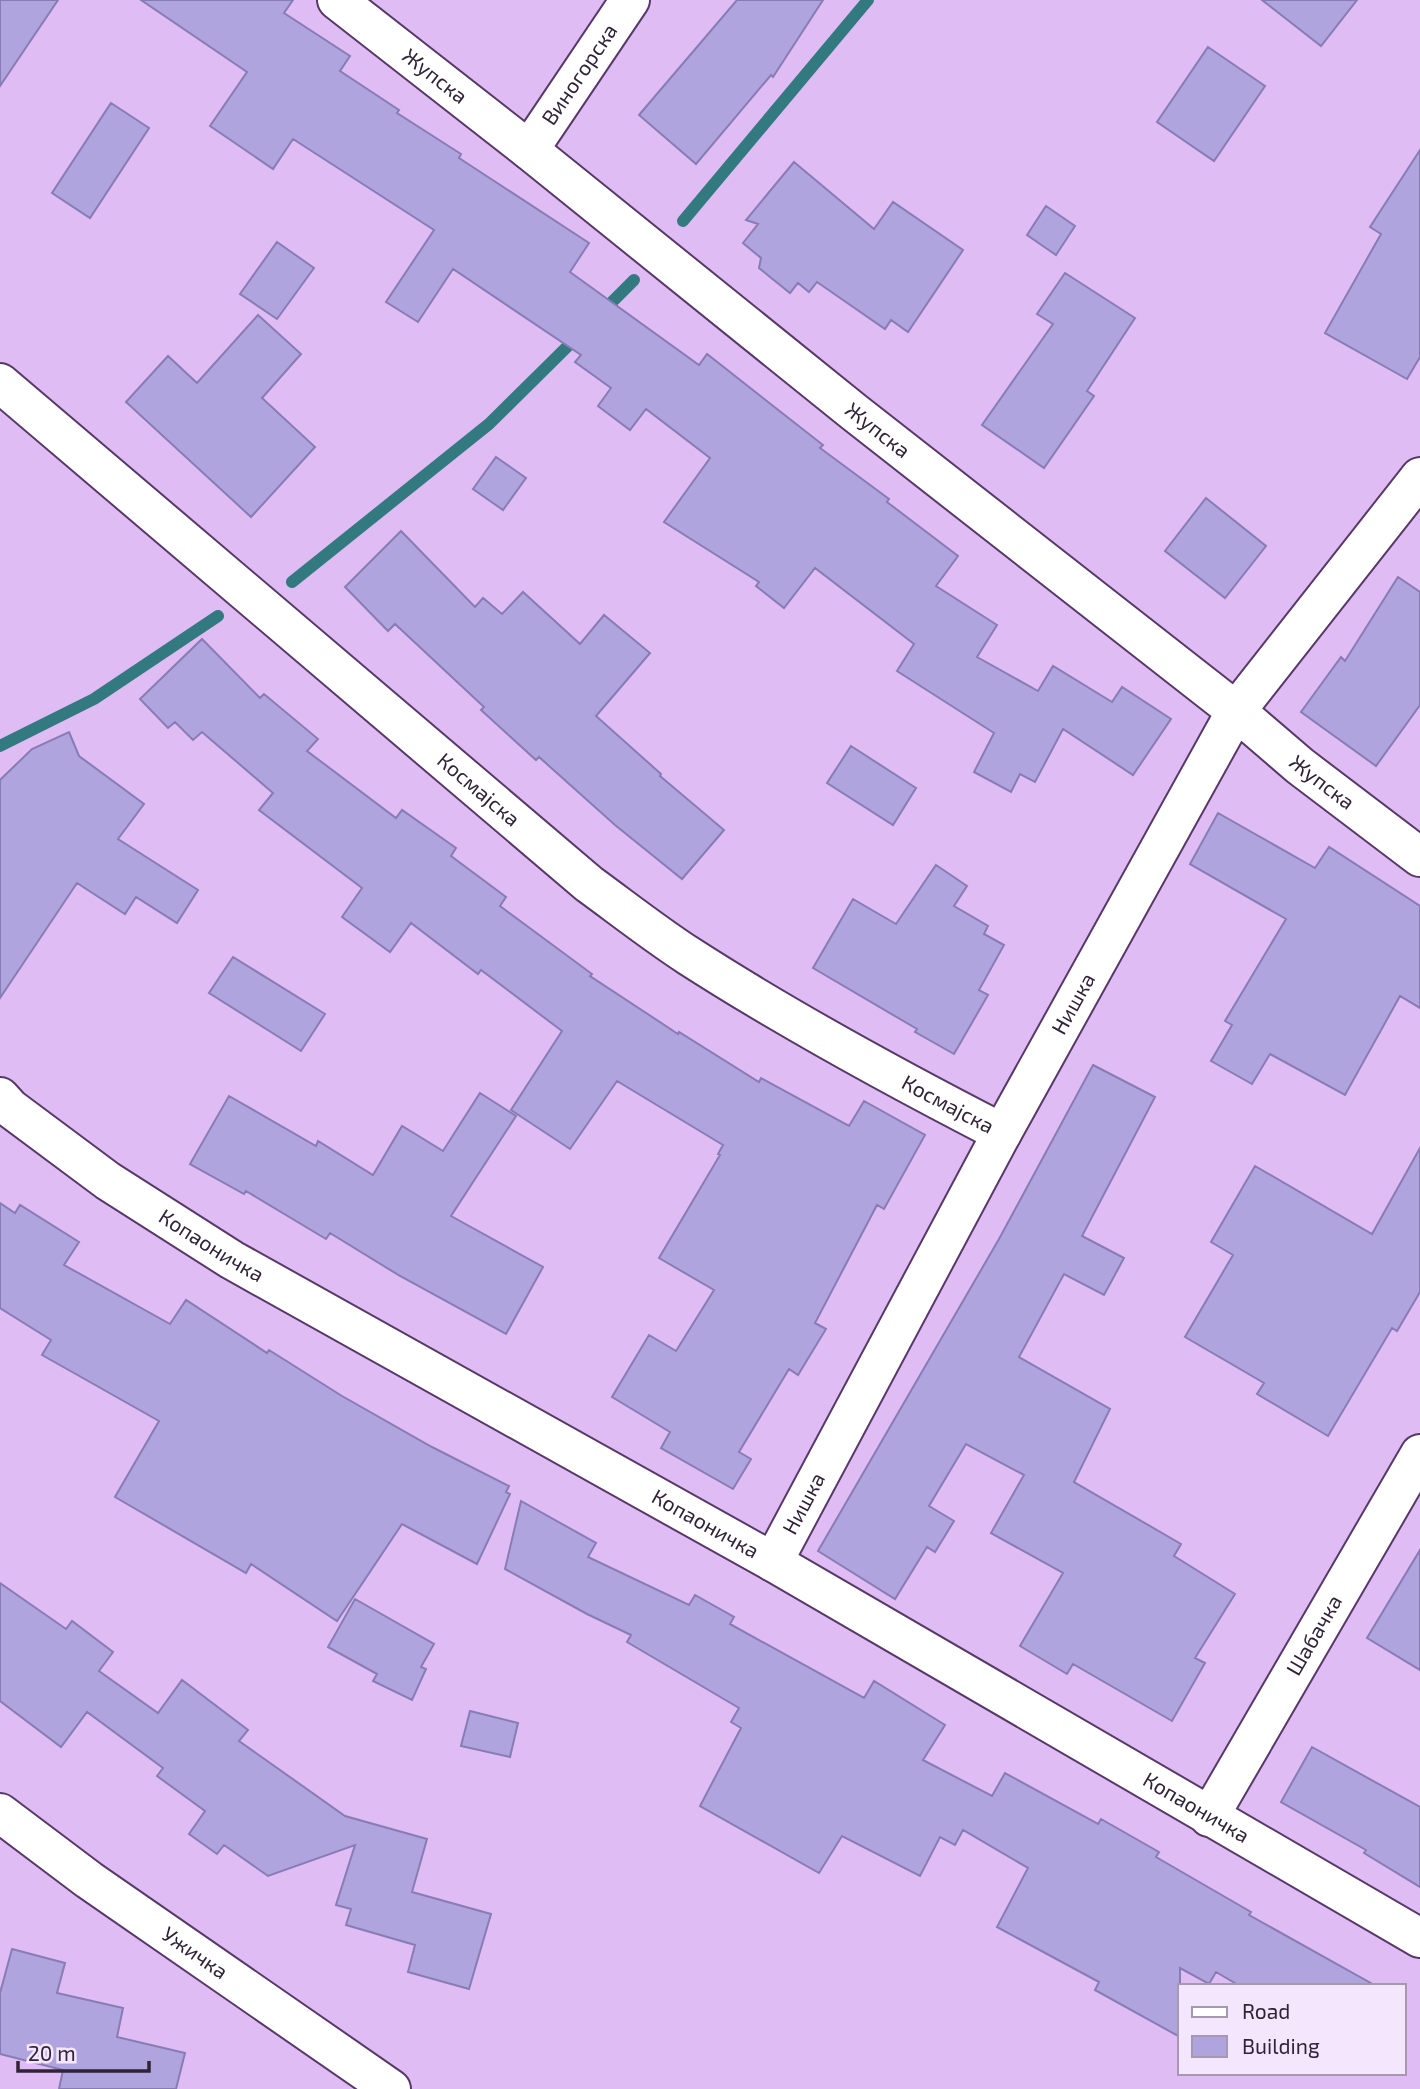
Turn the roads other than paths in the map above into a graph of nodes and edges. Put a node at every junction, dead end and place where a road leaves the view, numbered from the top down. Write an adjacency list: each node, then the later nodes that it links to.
1 (337, 0): 3 (street, Жупска)
2 (631, 0): 3 (street, Виногорска)
3 (529, 150): 6 (street, Жупска)
4 (0, 383): 9 (street, Космајска)
5 (1420, 477): 6 (street, Нишка)
6 (1236, 711): 7 (street, Жупска); 9 (street, Нишка)
7 (1420, 857)
8 (0, 1097): 11 (street, Копаоничка)
9 (1002, 1133): 11 (street, Нишка)
10 (1420, 1454): 13 (street, Шабачка)
11 (773, 1562): 13 (street, Копаоничка)
12 (0, 1813): 15 (street, Ужичка)
13 (1209, 1816): 14 (street, Копаоничка)
14 (1420, 1938)
15 (391, 2089)

